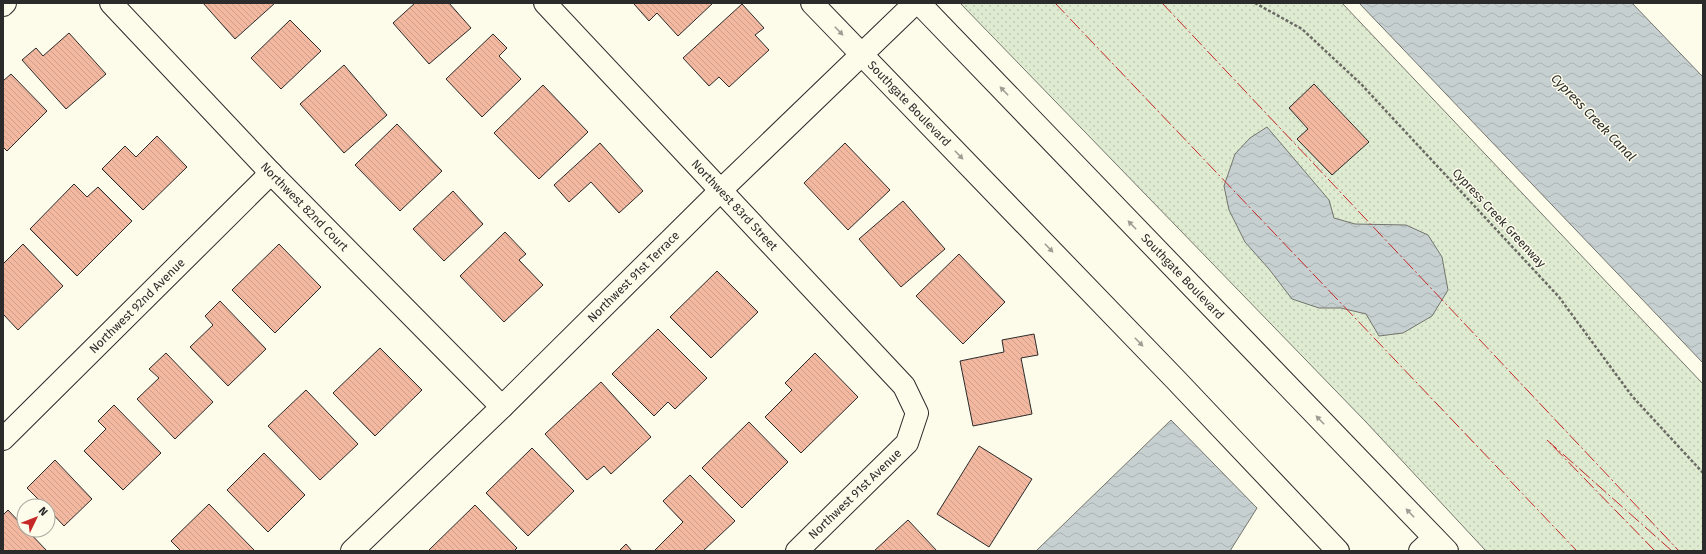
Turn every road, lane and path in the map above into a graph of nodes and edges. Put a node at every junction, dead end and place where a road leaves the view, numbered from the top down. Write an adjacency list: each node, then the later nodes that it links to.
1 (111, 3): 8 (street, Northwest 82nd Court)
2 (545, 3): 9 (street, Northwest 83rd Street)
3 (812, 3): 7 (street, Southgate Boulevard, one-way to 7)
4 (915, 3): 7 (street, Northwest 91st Terrace)
5 (919, 3): 14 (street, Southgate Boulevard, one-way to 5)
6 (1255, 3): 13 (path, Cypress Creek Greenway)
7 (862, 55): 9 (street, Northwest 91st Terrace); 17 (street, Southgate Boulevard, one-way to 17)
8 (271, 173): 10 (street, Northwest 82nd Court); 12 (street, Northwest 92nd Avenue)
9 (721, 190): 10 (street, Northwest 91st Terrace); 11 (street, Northwest 83rd Street)
10 (502, 406): 15 (street, Northwest 91st Terrace)
11 (917, 413): 16 (street, Northwest 91st Avenue)
12 (3, 439)
13 (1703, 472)
14 (1434, 547)
15 (352, 551)
16 (797, 551)
17 (1338, 551)

